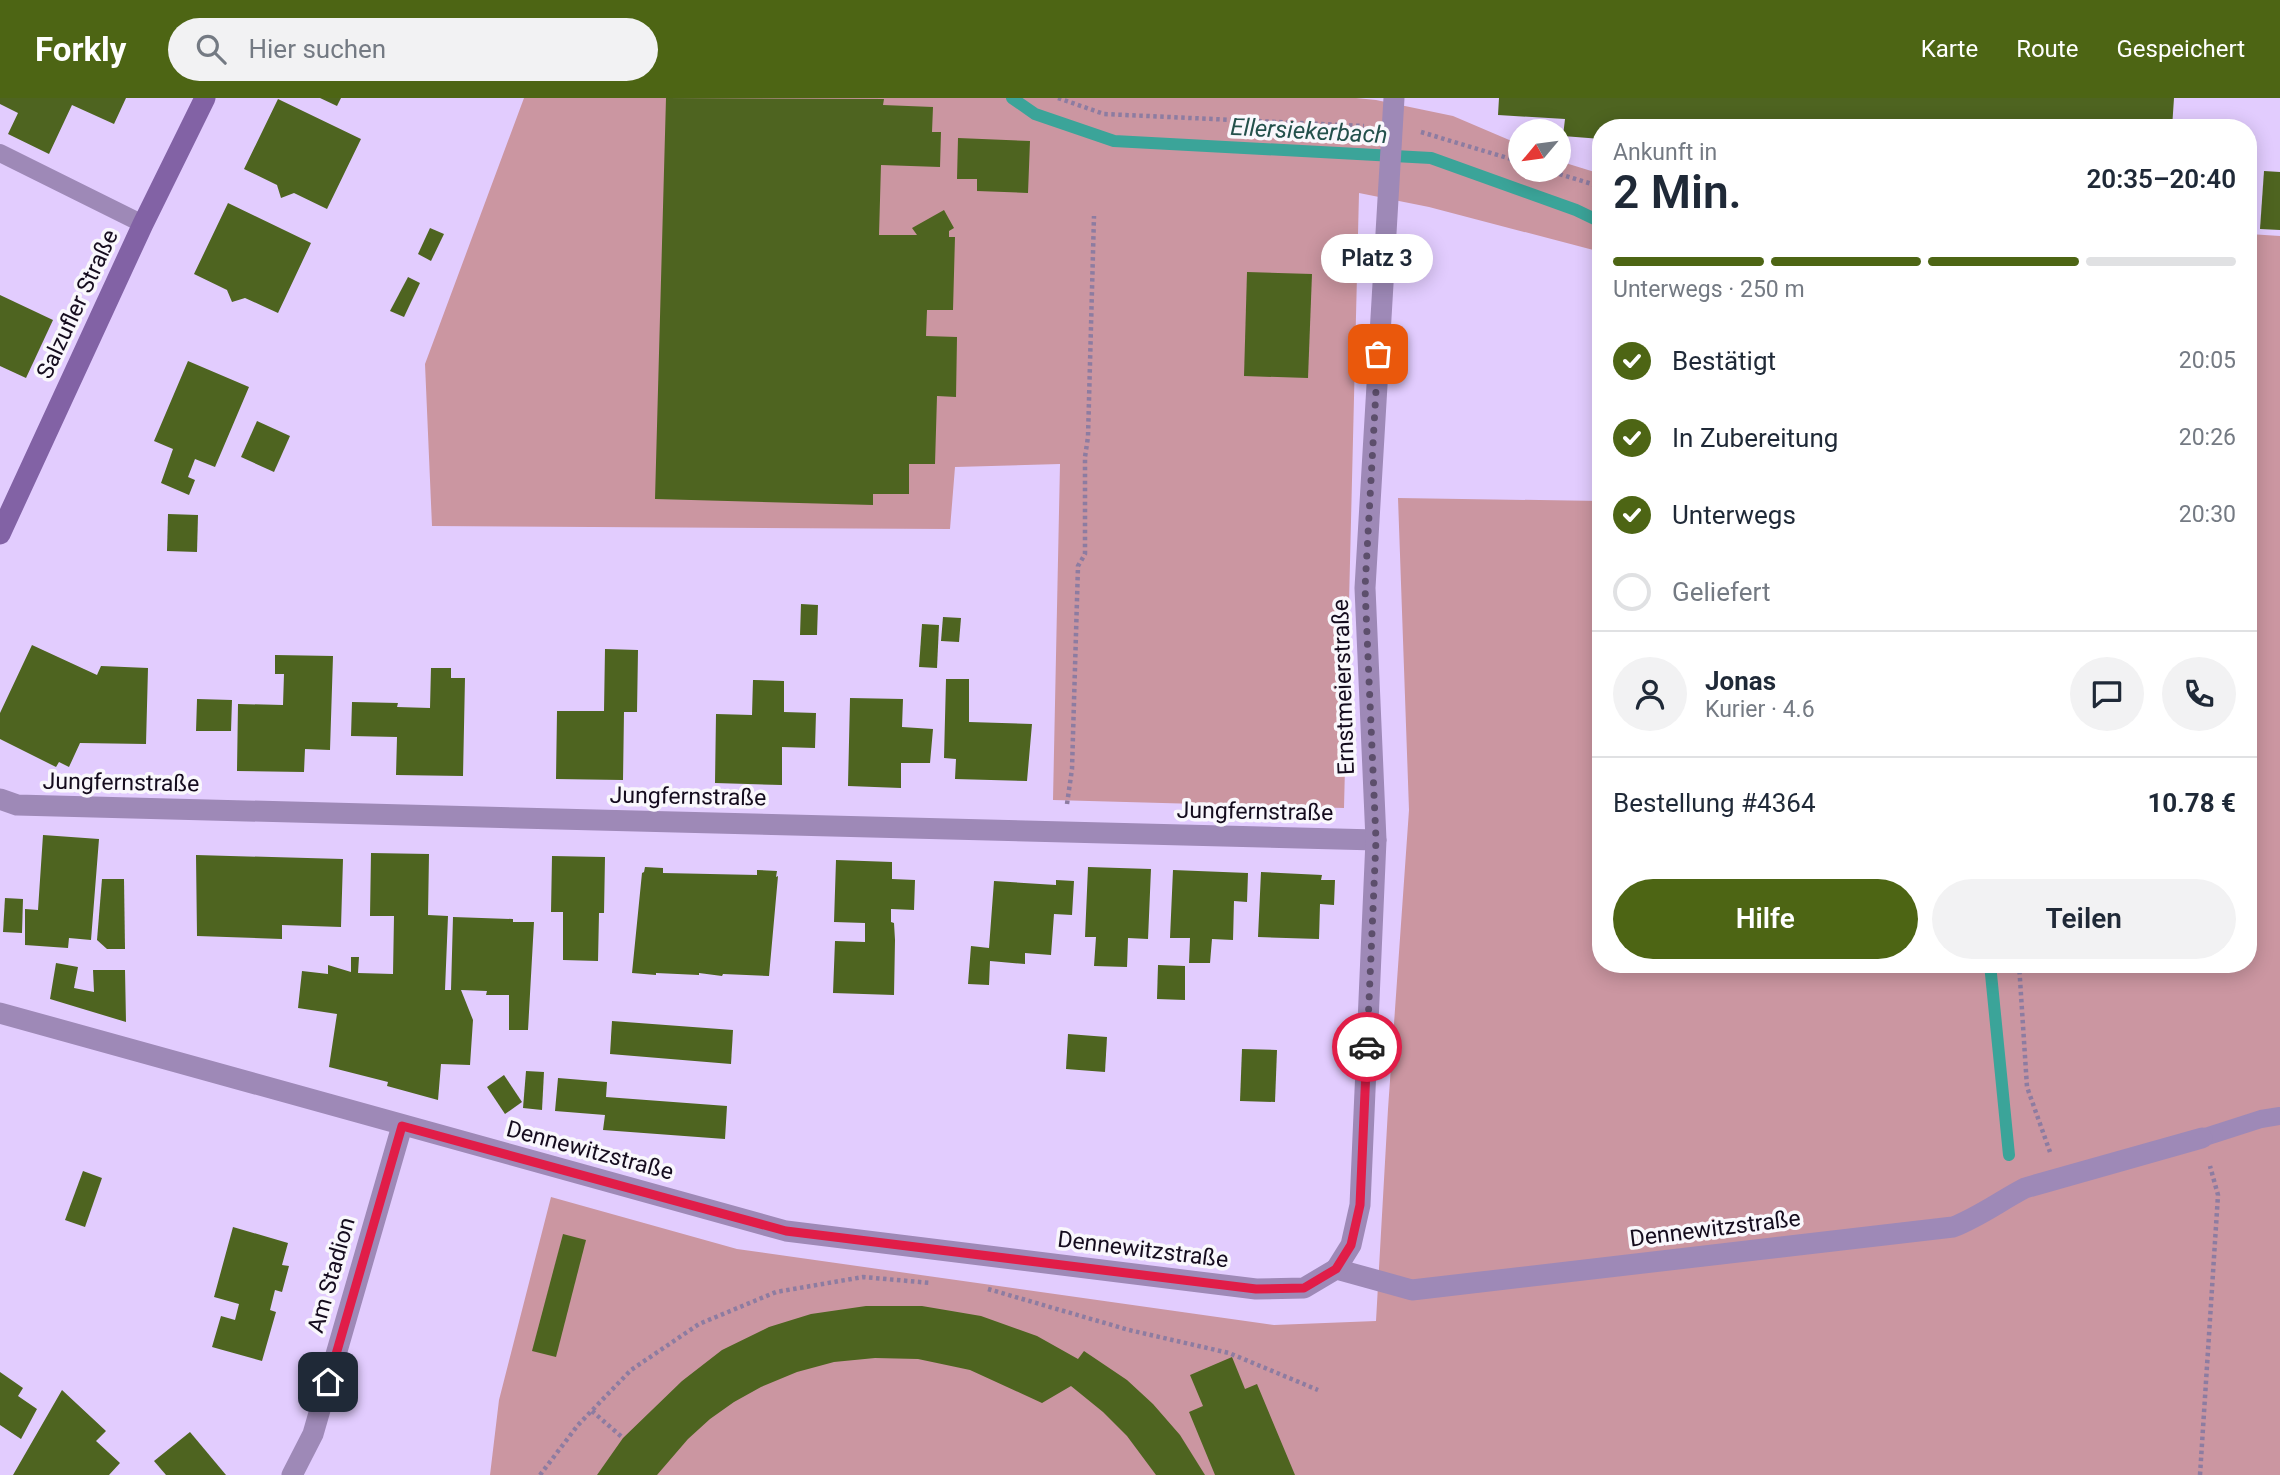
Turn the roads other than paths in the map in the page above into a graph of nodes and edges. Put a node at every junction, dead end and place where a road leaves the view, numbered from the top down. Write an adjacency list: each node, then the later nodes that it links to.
1 (205, 98): 4 (main road, Salzufler Straße)
2 (1394, 98): 7 (street, Ernstmeierstraße)
3 (0, 153): 4 (lane)
4 (143, 224): 5 (main road, Salzufler Straße)
5 (0, 534)
6 (0, 799): 7 (street, Jungfernstraße)
7 (1376, 840): 12 (street, Ernstmeierstraße)
8 (0, 1013): 10 (street, Dennewitzstraße)
9 (2280, 1116): 11 (lane, Dennewitzstraße)
10 (402, 1126): 12 (street, Dennewitzstraße); 13 (street, Am Stadion)
11 (2202, 1138): 12 (street, Dennewitzstraße)
12 (1336, 1269)
13 (292, 1475)

